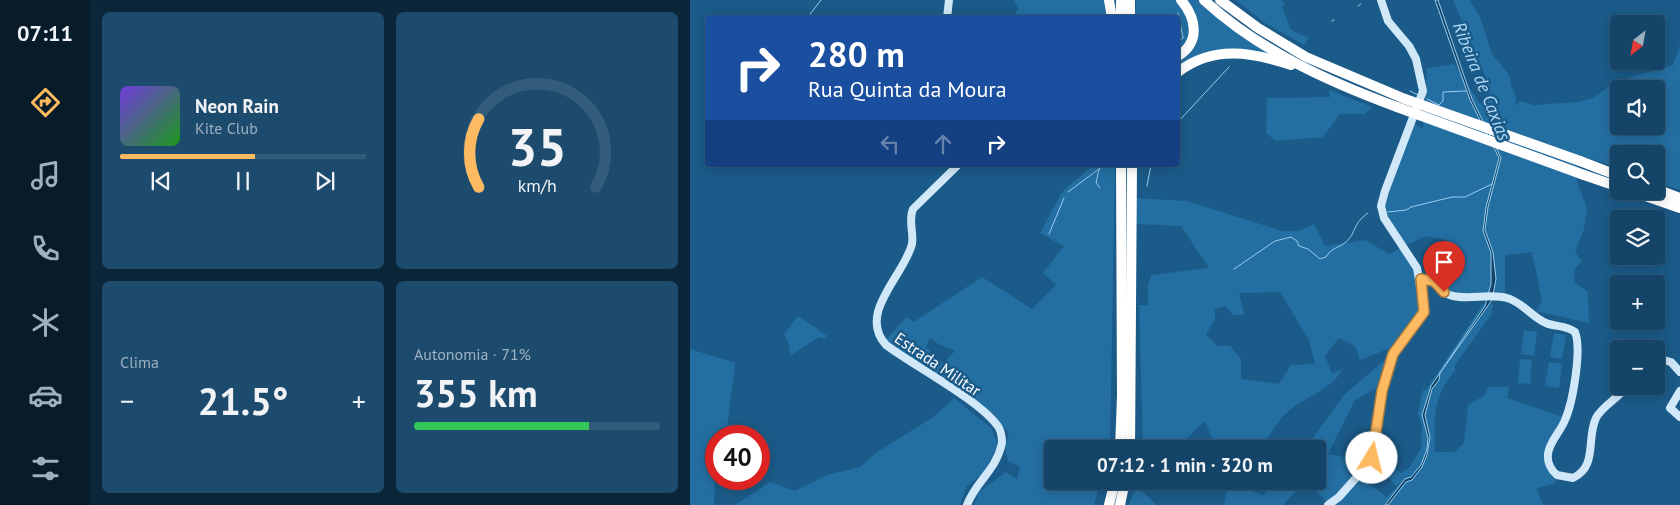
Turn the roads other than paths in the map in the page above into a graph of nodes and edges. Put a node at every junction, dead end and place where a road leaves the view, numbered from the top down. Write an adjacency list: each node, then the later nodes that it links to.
1 (950, 0): 10 (street)
2 (1109, 0): 11 (highway)
3 (1121, 0): 12 (highway)
4 (1130, 0): 13 (highway)
5 (1181, 0): 15 (highway)
6 (1204, 0): 17 (highway)
7 (1220, 0): 14 (highway)
8 (1232, 0): 14 (highway)
9 (1380, 0): 29 (street)
10 (948, 15)
11 (1112, 15)
12 (1127, 15)
13 (1128, 15)
14 (1258, 28): 21 (highway, bridge)
15 (1180, 55)
16 (1180, 71): 17 (highway)
17 (1317, 74): 22 (highway, bridge)
18 (956, 167): 39 (street, Estrada Militar)
19 (1121, 167): 24 (highway)
20 (1132, 167): 24 (highway)
21 (1610, 173)
22 (1610, 184)
23 (1665, 192): 25 (highway)
24 (1126, 193): 27 (highway)
25 (1680, 198)
26 (1657, 200): 28 (highway)
27 (1126, 208): 35 (highway); 36 (highway)
28 (1680, 208)
29 (1421, 279): 33 (street); 42 (street)
30 (1665, 360): 31 (street)
31 (1680, 372)
32 (1680, 391): 34 (street)
33 (1618, 395)
34 (1680, 417)
35 (1120, 440)
36 (1130, 440)
37 (1113, 490): 40 (highway)
38 (1123, 490): 41 (highway)
39 (967, 505)
40 (1109, 505)
41 (1120, 505)
42 (1328, 505)

